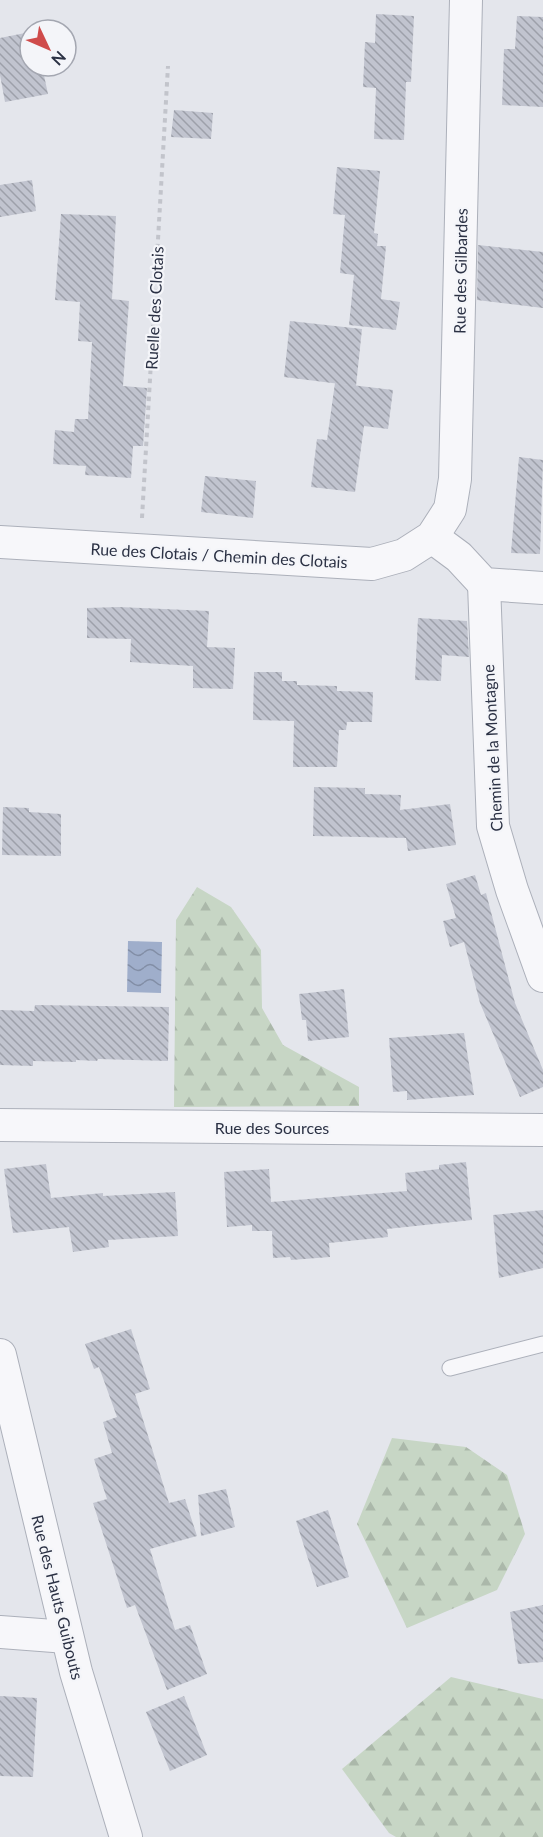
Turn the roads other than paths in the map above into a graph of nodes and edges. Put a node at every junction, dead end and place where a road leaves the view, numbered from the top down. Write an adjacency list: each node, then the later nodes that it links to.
1 (466, 0): 2 (street, Rue des Gilbardes)
2 (432, 537): 3 (street, Rue des Clotais / Chemin des Clotais); 4 (street)
3 (0, 542)
4 (484, 584): 5 (street); 6 (street, Chemin de la Montagne)
5 (543, 588)
6 (543, 976)
7 (0, 1125): 8 (street, Rue des Sources)
8 (543, 1130)
9 (543, 1344): 11 (lane)
10 (0, 1354): 13 (street, Rue des Hauts Guibouts)
11 (450, 1368)
12 (0, 1632): 13 (street)
13 (67, 1637): 14 (street, Rue des Hauts Guibouts)
14 (126, 1837)

